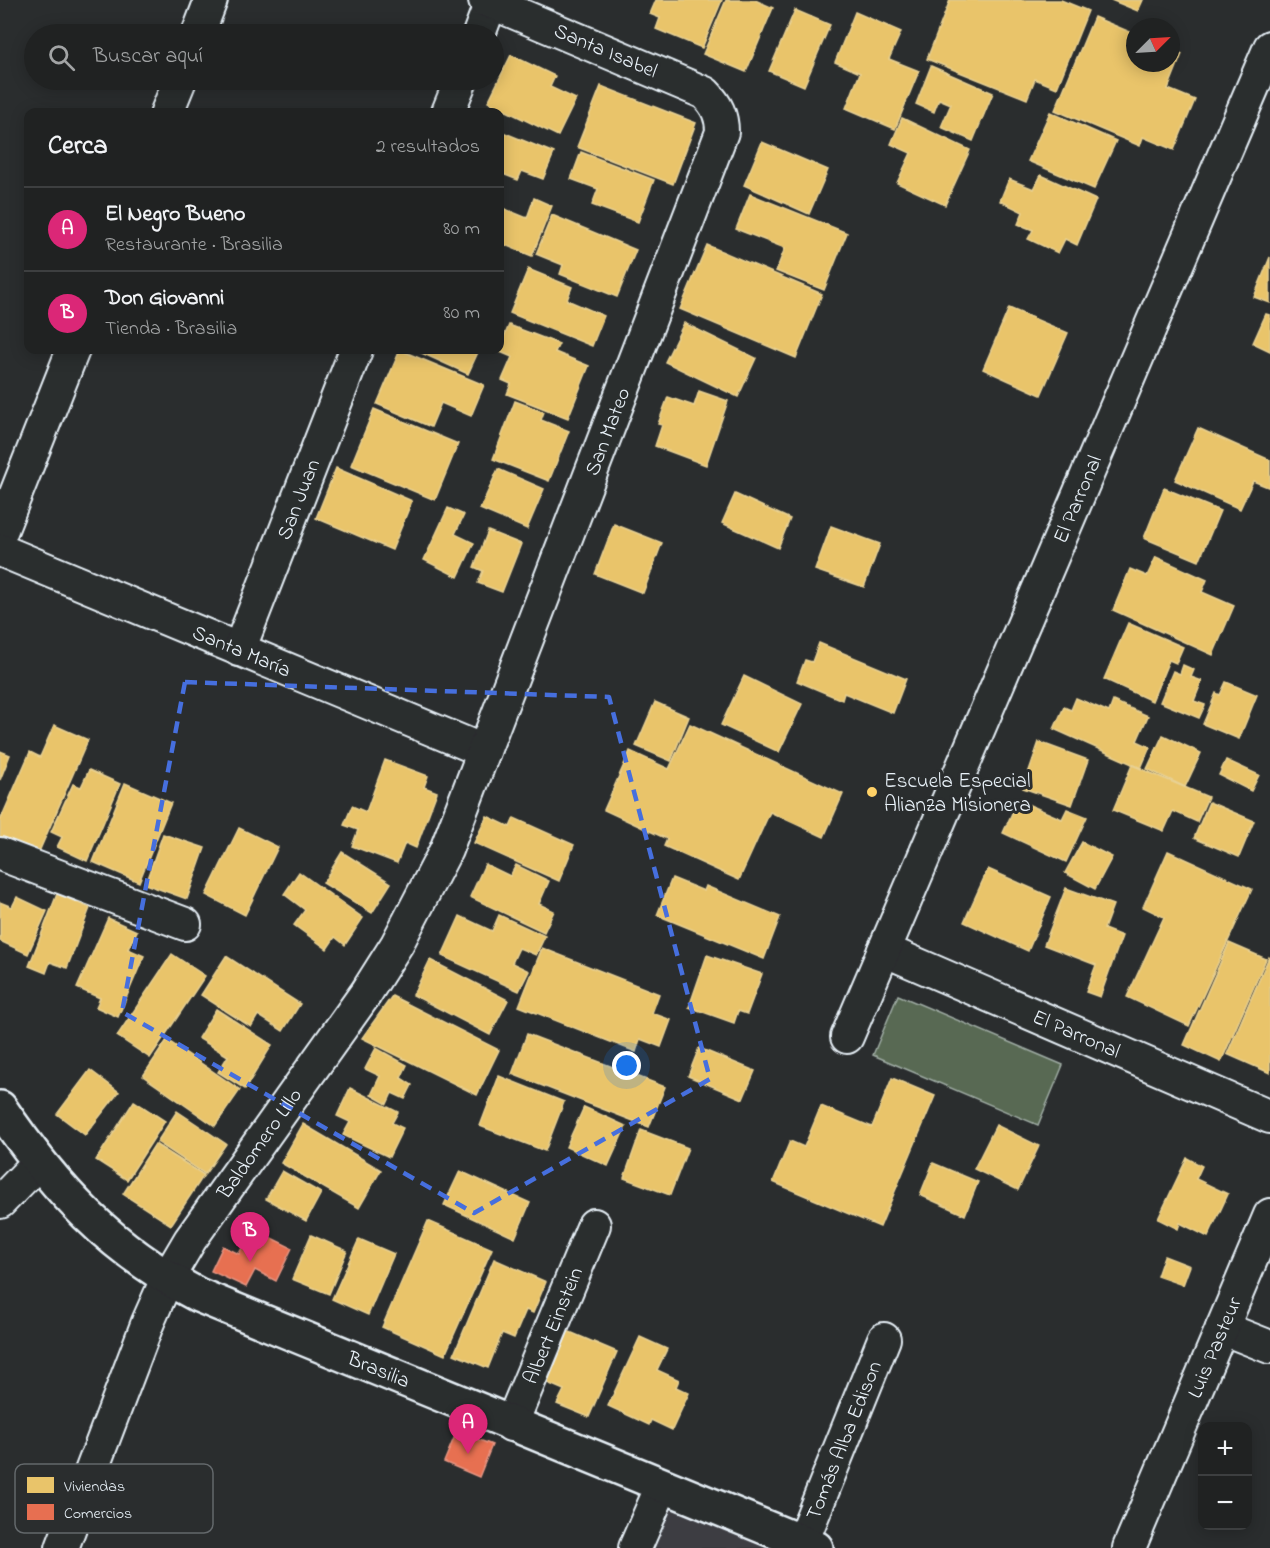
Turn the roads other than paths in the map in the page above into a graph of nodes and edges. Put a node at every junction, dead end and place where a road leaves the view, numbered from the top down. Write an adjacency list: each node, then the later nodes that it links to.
1 (211, 0): 3 (street)
2 (488, 1): 4 (street); 10 (street, Santa Isabel)
3 (202, 24)
4 (482, 24)
5 (1270, 47): 19 (street, El Parronal)
6 (176, 90): 8 (street)
7 (457, 90): 9 (street)
8 (169, 108)
9 (450, 108)
10 (719, 110): 16 (street, San Mateo)
11 (71, 354): 13 (street)
12 (354, 354): 15 (street, San Juan)
13 (0, 534)
14 (0, 550): 15 (street, Santa María)
15 (239, 650): 16 (street, Santa María)
16 (483, 751): 27 (street, Baldomero Lillo)
17 (0, 854): 18 (street)
18 (185, 924)
19 (884, 950): 20 (street, El Parronal); 22 (street, El Parronal)
20 (847, 1037)
21 (0, 1108): 23 (street, Brasilia)
22 (1270, 1117)
23 (39, 1162): 24 (street); 27 (street, Brasilia)
24 (0, 1202)
25 (1270, 1215): 28 (street, Luis Pasteur)
26 (594, 1225): 31 (street, Albert Einstein)
27 (167, 1279): 31 (street, Brasilia); 32 (street, Baldomero Lillo)
28 (1222, 1328): 30 (street); 38 (street, Luis Pasteur)
29 (884, 1340): 35 (street, Tomás Alba Edison)
30 (1270, 1347)
31 (511, 1425): 33 (street, Brasilia)
32 (94, 1464)
33 (662, 1486): 35 (street, Brasilia); 37 (street)
34 (68, 1533): 36 (street, Baldomero Lillo)
35 (809, 1545)
36 (62, 1548)
37 (635, 1548)
38 (1129, 1548)

